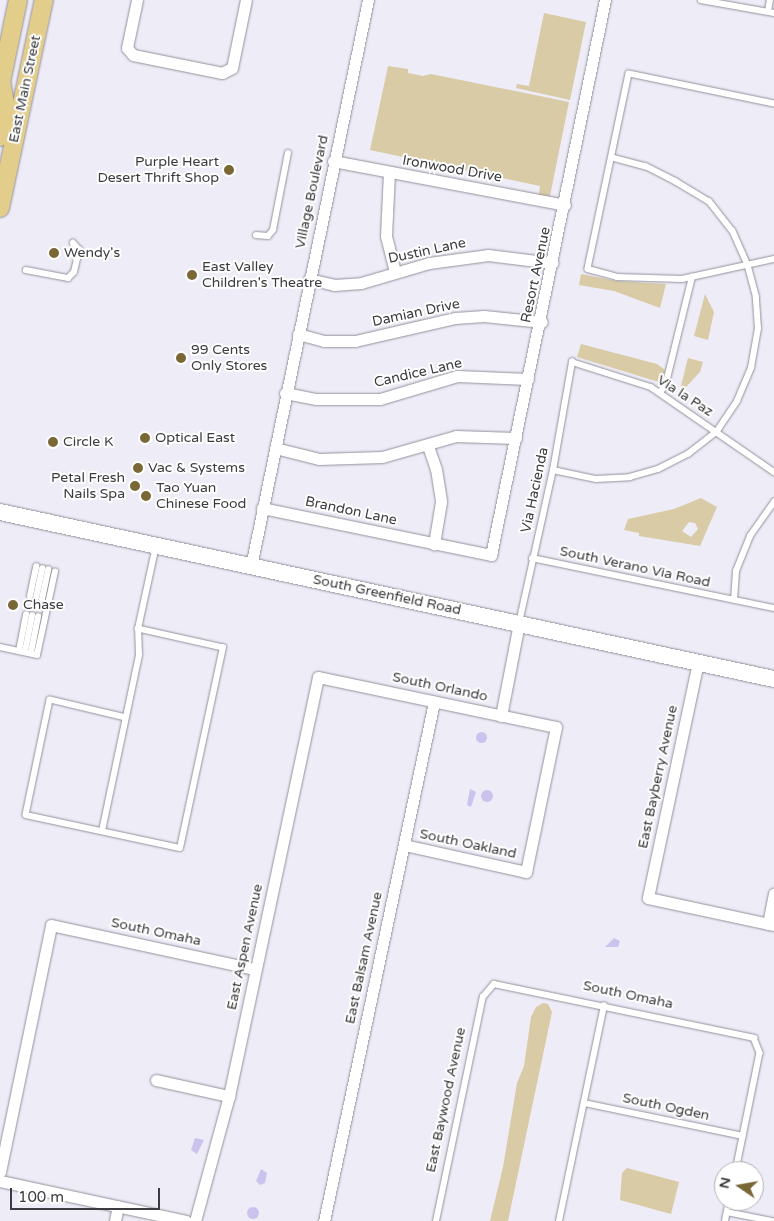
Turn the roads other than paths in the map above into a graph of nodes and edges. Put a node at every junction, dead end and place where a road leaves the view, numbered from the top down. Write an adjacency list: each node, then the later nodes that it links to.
1 (18, 0): 10 (main road, East Main Street)
2 (136, 0): 3 (street)
3 (246, 0)
4 (368, 0): 15 (street, Village Boulevard)
5 (605, 0): 18 (street, Resort Avenue)
6 (701, 0): 9 (lane)
7 (770, 0): 9 (lane)
8 (42, 4): 17 (main road, East Main Street)
9 (771, 12)
10 (1, 84): 12 (main road)
11 (774, 104): 14 (lane)
12 (0, 137)
13 (288, 153): 19 (lane)
14 (613, 158): 23 (lane); 26 (lane)
15 (333, 161): 16 (street, Ironwood Drive); 27 (street, Village Boulevard)
16 (389, 172): 18 (street, Ironwood Drive); 25 (street)
17 (0, 205)
18 (566, 205): 22 (street, Resort Avenue)
19 (256, 235)
20 (73, 243): 24 (lane)
21 (774, 259): 23 (lane)
22 (553, 263): 25 (street, Dustin Lane); 28 (street, Resort Avenue)
23 (747, 264): 26 (lane); 34 (lane)
24 (26, 270)
25 (396, 272): 27 (street, Dustin Lane)
26 (692, 277): 32 (lane)
27 (309, 279): 29 (street, Village Boulevard)
28 (542, 322): 29 (street, Damian Drive); 31 (street, Resort Avenue)
29 (298, 334): 33 (street, Village Boulevard)
30 (572, 362): 32 (lane, Via la Paz); 38 (lane, Via Hacienda)
31 (528, 379): 33 (street, Candice Lane); 35 (street, Resort Avenue)
32 (660, 392): 34 (lane, Via la Paz)
33 (285, 393): 37 (street, Village Boulevard)
34 (717, 431): 38 (lane); 39 (lane, Via la Paz)
35 (516, 438): 36 (street); 45 (street, Resort Avenue)
36 (428, 446): 37 (street); 43 (street)
37 (274, 448): 41 (street, Village Boulevard)
38 (553, 470): 46 (lane, Via Hacienda)
39 (774, 472)
40 (774, 502): 50 (lane)
41 (262, 508): 43 (street, Brandon Lane); 47 (street, Village Boulevard)
42 (0, 512): 44 (main road, South Greenfield Road)
43 (434, 544): 45 (street, Brandon Lane)
44 (156, 546): 47 (main road, South Greenfield Road); 53 (lane)
45 (492, 555)
46 (532, 558): 50 (lane, South Verano Via Road); 52 (lane, Via Hacienda)
47 (251, 566): 52 (main road, South Greenfield Road)
48 (42, 569): 48 (lane)
49 (55, 572): 55 (lane)
50 (734, 600): 51 (lane, South Verano Via Road)
51 (774, 608)
52 (519, 623): 56 (main road, South Greenfield Road); 60 (street)
53 (138, 630): 61 (lane); 62 (lane)
54 (0, 647): 55 (lane)
55 (25, 652): 55 (lane)
56 (698, 662): 58 (main road, South Greenfield Road); 66 (street, East Bayberry Avenue)
57 (318, 677): 59 (street, South Orlando); 67 (street, East Aspen Avenue)
58 (774, 679)
59 (434, 702): 60 (street, South Orlando); 63 (street, East Balsam Avenue)
60 (501, 716): 64 (street, South Orlando)
61 (126, 718): 62 (lane); 62 (lane)
62 (102, 831)
63 (404, 845): 64 (street, South Oakland); 82 (street, East Balsam Avenue)
64 (526, 872)
65 (774, 894): 66 (street)
66 (771, 924)
67 (255, 969): 71 (street, East Aspen Avenue); 75 (street, South Omaha)
68 (489, 986): 69 (lane, South Omaha); 83 (lane, East Baywood Avenue)
69 (604, 1006): 72 (lane); 73 (lane, South Omaha)
70 (156, 1080): 71 (street)
71 (229, 1096): 81 (street, East Aspen Avenue)
72 (584, 1103): 73 (lane, South Ogden); 84 (lane)
73 (743, 1136): 74 (lane)
74 (738, 1161)
75 (0, 1172)
76 (0, 1181): 77 (street)
77 (118, 1206): 79 (street); 80 (street)
78 (727, 1212): 85 (lane); 86 (lane)
79 (115, 1221)
80 (186, 1221)
81 (195, 1221)
82 (324, 1221)
83 (436, 1221)
84 (559, 1221)
85 (725, 1221)
86 (772, 1221)

